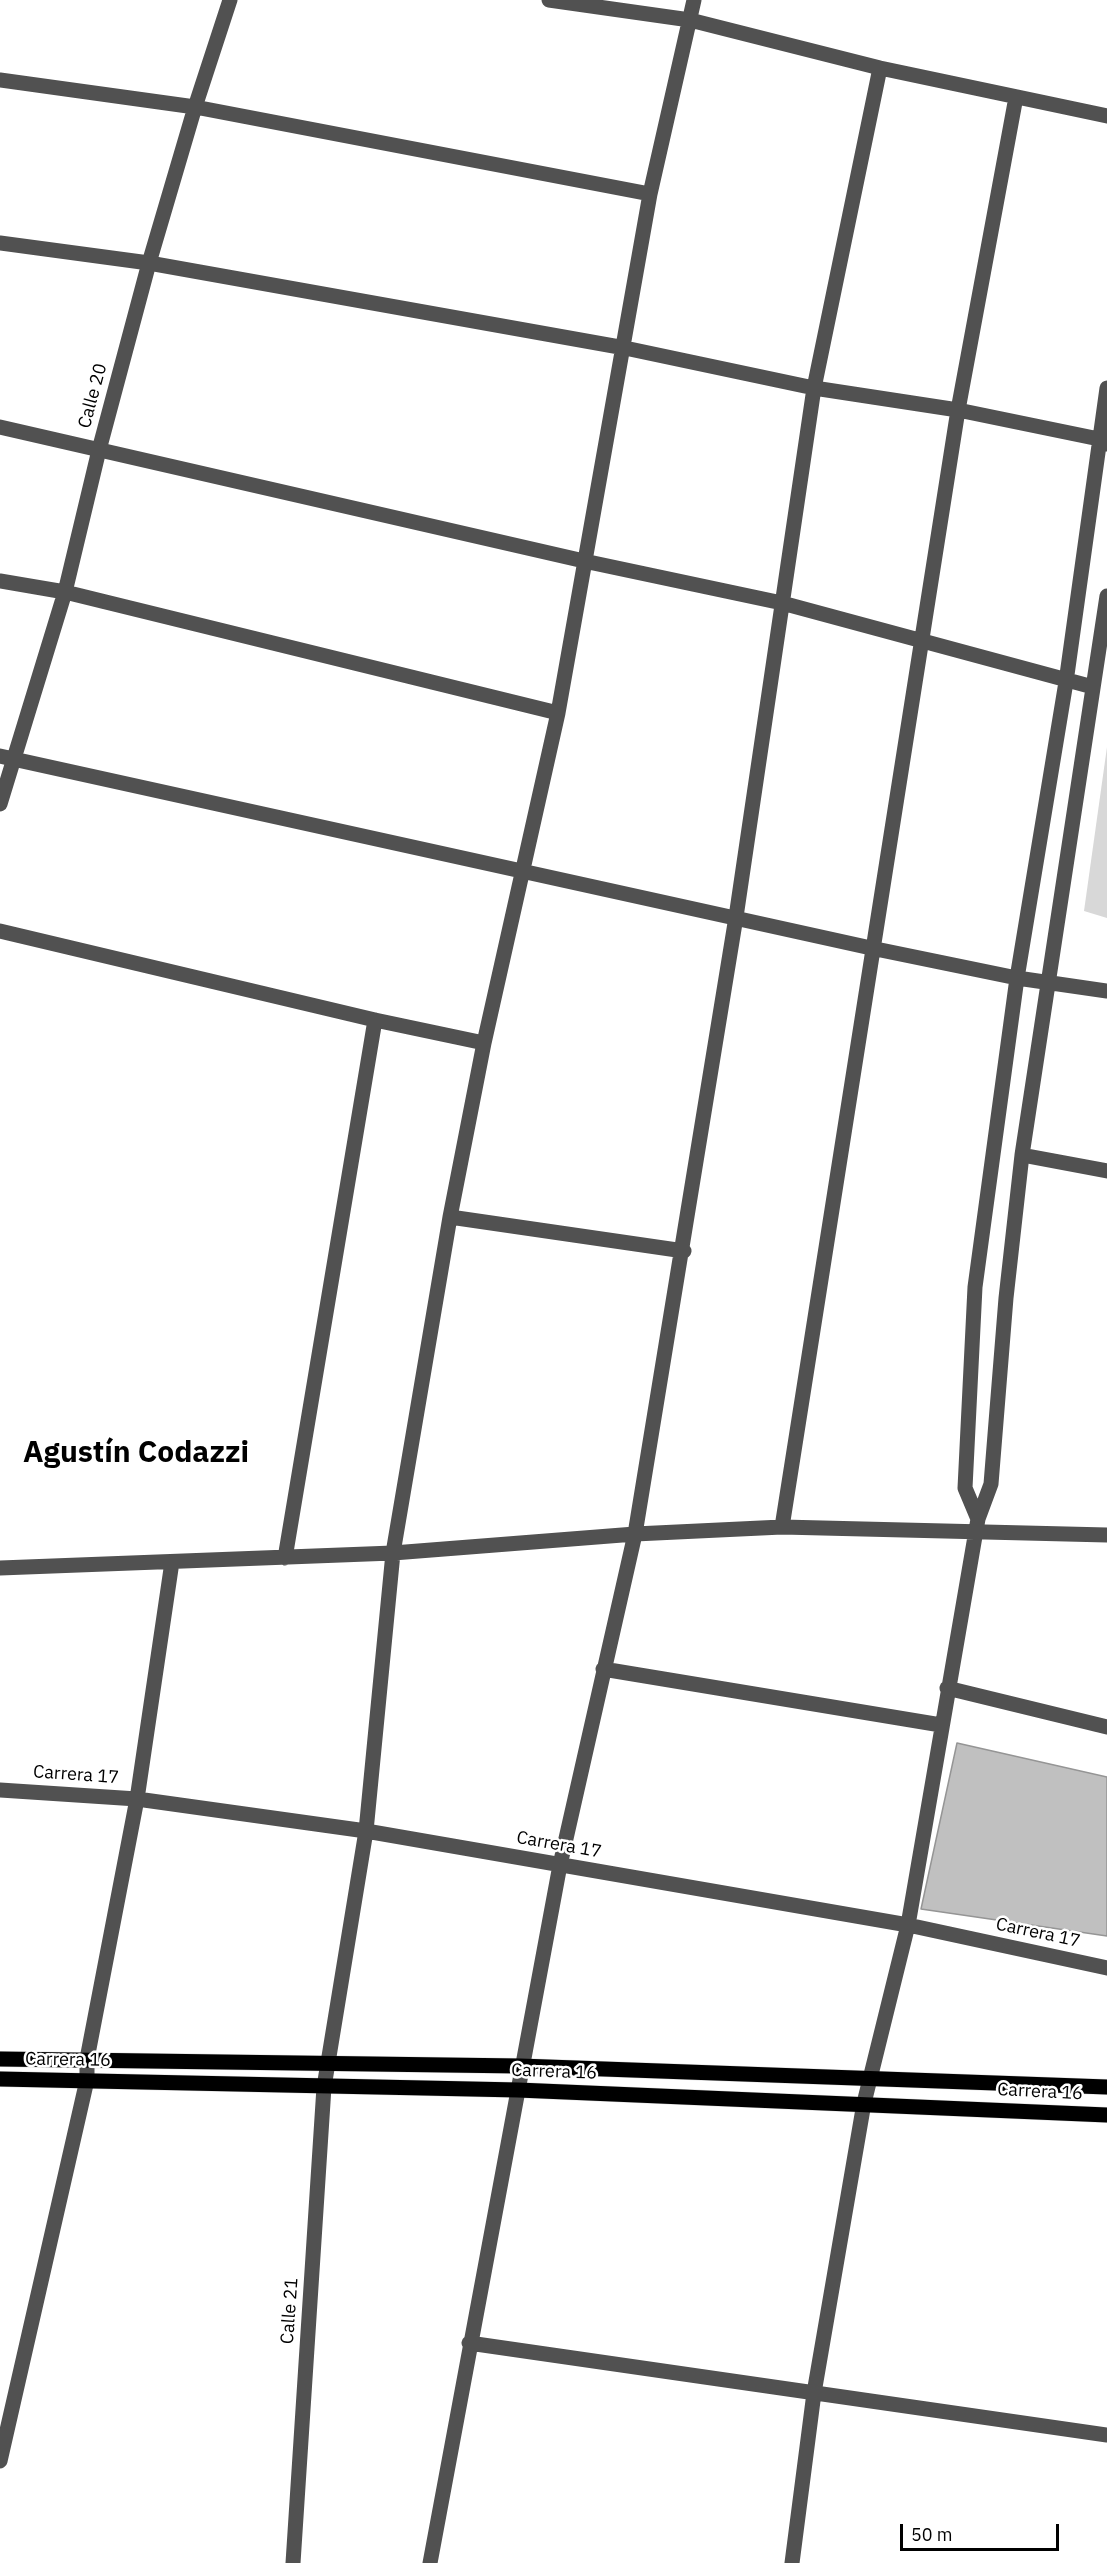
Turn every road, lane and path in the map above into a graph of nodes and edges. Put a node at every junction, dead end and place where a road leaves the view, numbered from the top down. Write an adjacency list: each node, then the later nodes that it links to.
1 (230, 0): 8 (street, Calle 20)
2 (549, 0): 4 (street)
3 (694, 0): 4 (street, Calle 21)
4 (690, 20): 5 (street); 10 (street, Calle 21)
5 (879, 68): 7 (street); 14 (street)
6 (0, 80): 8 (street)
7 (1016, 97): 9 (street); 16 (street)
8 (195, 107): 10 (street); 12 (street, Calle 20)
9 (1107, 116)
10 (650, 194): 13 (street, Calle 21)
11 (0, 243): 12 (street)
12 (149, 263): 13 (street); 19 (street, Calle 20)
13 (625, 348): 14 (street); 20 (street, Calle 21)
14 (814, 388): 16 (street); 24 (street)
15 (1107, 388): 18 (street)
16 (958, 410): 18 (street); 25 (street)
17 (0, 427): 19 (street)
18 (1103, 442): 26 (street)
19 (99, 450): 20 (street); 22 (street, Calle 20)
20 (584, 561): 24 (street); 28 (street, Calle 21)
21 (0, 581): 22 (street)
22 (65, 592): 28 (street); 29 (street, Calle 20)
23 (1107, 596): 27 (street)
24 (782, 603): 25 (street); 32 (street)
25 (924, 640): 26 (street); 34 (street)
26 (1066, 682): 27 (street); 35 (street)
27 (1093, 687): 36 (street)
28 (558, 713): 31 (street, Calle 21)
29 (7, 757): 30 (street, Calle 20); 31 (street)
30 (0, 804)
31 (523, 871): 32 (street); 39 (street, Calle 21)
32 (736, 917): 34 (street); 43 (street)
33 (0, 931): 38 (street)
34 (872, 948): 35 (street); 45 (street)
35 (1017, 978): 36 (street); 44 (street)
36 (1048, 981): 37 (street); 40 (street)
37 (1107, 991)
38 (375, 1020): 39 (street); 49 (street)
39 (484, 1043): 42 (street, Calle 21)
40 (1022, 1155): 41 (street); 44 (street)
41 (1107, 1171)
42 (450, 1217): 43 (street); 48 (street, Calle 21)
43 (684, 1251): 46 (street)
44 (977, 1526): 45 (street); 47 (street); 53 (street)
45 (782, 1527): 46 (street)
46 (635, 1534): 48 (street); 52 (street)
47 (1107, 1535)
48 (393, 1553): 49 (street); 58 (street, Calle 21)
49 (285, 1558): 50 (street)
50 (172, 1562): 51 (street); 57 (street)
51 (0, 1568)
52 (603, 1669): 54 (street); 59 (street)
53 (947, 1688): 54 (street); 55 (street)
54 (941, 1725): 60 (street)
55 (1107, 1727)
56 (0, 1790): 57 (street, Carrera 17)
57 (137, 1799): 58 (street, Carrera 17); 63 (street)
58 (366, 1831): 59 (street, Carrera 17); 64 (street, Calle 21)
59 (560, 1865): 60 (street, Carrera 17); 65 (street)
60 (908, 1925): 61 (street, Carrera 17); 68 (street)
61 (1107, 1968)
62 (0, 2059): 63 (main road, Carrera 16)
63 (87, 2059): 64 (main road, Carrera 16); 67 (street)
64 (328, 2062): 65 (main road, Carrera 16); 69 (street, Calle 21)
65 (520, 2066): 68 (main road, Carrera 16); 71 (street)
66 (0, 2079): 67 (main road, Carrera 16)
67 (87, 2080): 69 (main road, Carrera 16); 77 (street)
68 (870, 2081): 70 (main road, Carrera 16); 72 (street)
69 (324, 2087): 71 (main road, Carrera 16); 78 (street, Calle 21)
70 (1107, 2087)
71 (518, 2090): 72 (main road, Carrera 16); 74 (street)
72 (864, 2103): 73 (main road, Carrera 16); 75 (street)
73 (1107, 2115)
74 (469, 2343): 75 (street); 79 (street)
75 (814, 2393): 76 (street); 80 (street)
76 (1107, 2435)
77 (0, 2462)
78 (293, 2563)
79 (430, 2563)
80 (792, 2563)

